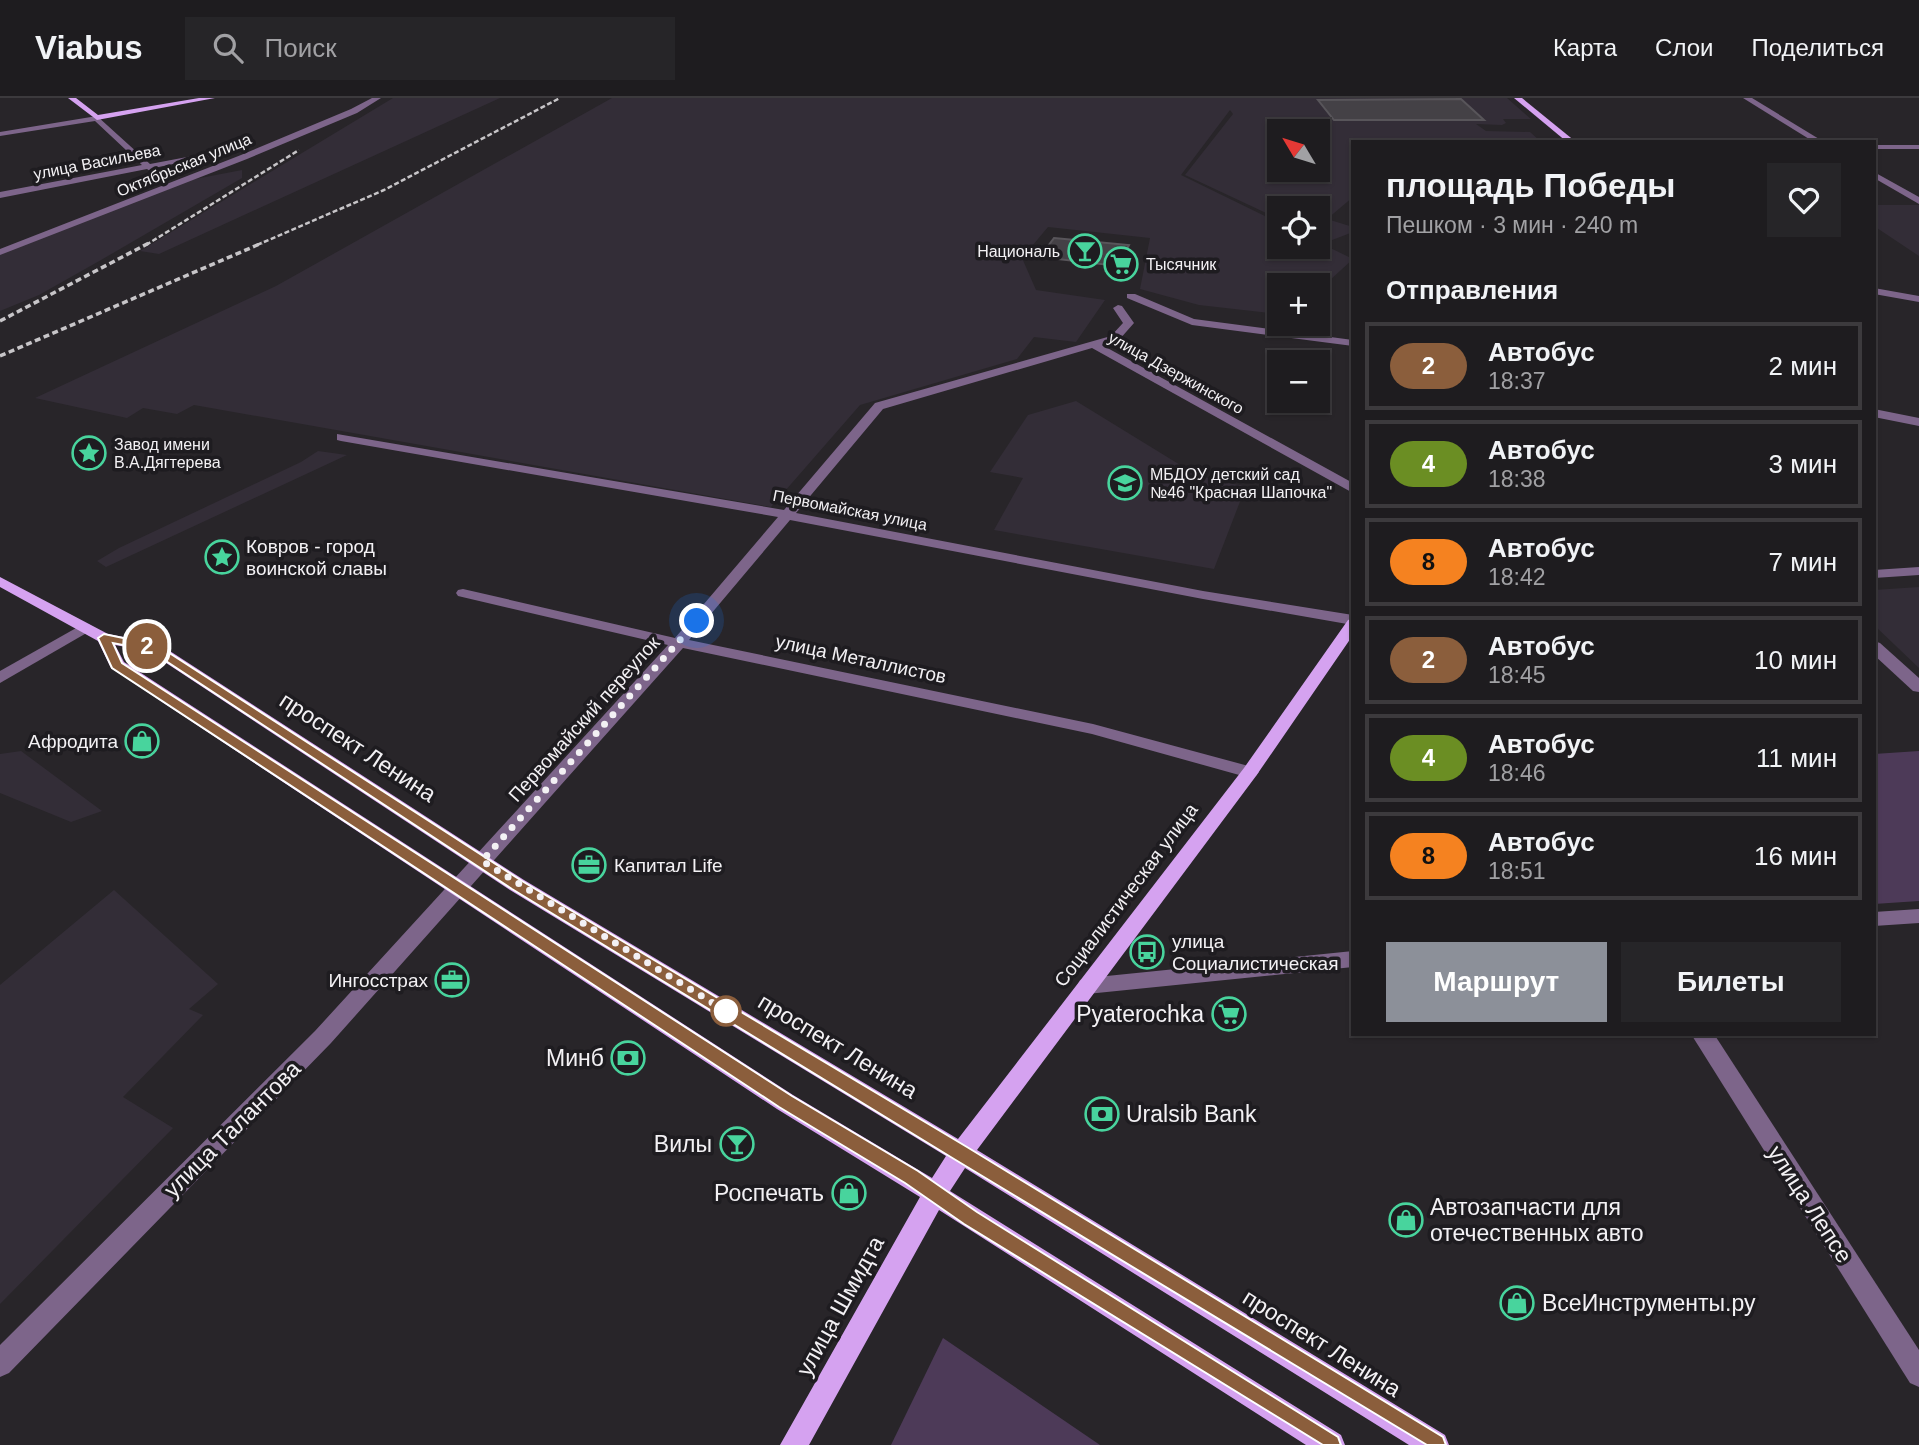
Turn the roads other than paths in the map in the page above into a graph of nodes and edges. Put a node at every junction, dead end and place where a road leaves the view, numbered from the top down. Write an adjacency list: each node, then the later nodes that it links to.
1 (72, 98): 6 (main road)
2 (211, 98): 6 (main road)
3 (377, 98): 10 (street, Октябрьская улица)
4 (1518, 98): 8 (main road)
5 (1747, 98): 9 (street)
6 (97, 118): 7 (street); 13 (street)
7 (0, 134)
8 (1570, 140)
9 (1817, 140)
10 (281, 141): 13 (street, улица Васильева); 18 (street, Октябрьская улица)
11 (1876, 147): 12 (street)
12 (1919, 147)
13 (147, 167): 18 (street); 19 (street, улица Васильева)
14 (1876, 175): 16 (street)
15 (1876, 185): 16 (street)
16 (1893, 185): 17 (street); 20 (street)
17 (1919, 185)
18 (162, 187): 21 (street, Октябрьская улица)
19 (0, 195)
20 (1919, 201)
21 (0, 252)
22 (1876, 291): 24 (street)
23 (1131, 296): 26 (street)
24 (1919, 299)
25 (1118, 308): 27 (street, Первомайский переулок)
26 (1351, 343)
27 (1094, 345): 31 (street, улица Дзержинского); 32 (street, Первомайский переулок)
28 (1876, 413): 29 (street)
29 (1919, 422)
30 (341, 437): 32 (street, Первомайская улица)
31 (1351, 488)
32 (787, 515): 37 (street, Первомайская улица); 41 (street, Первомайский переулок)
33 (1919, 571): 34 (street)
34 (1876, 574)
35 (0, 581): 39 (main road, проспект Ленина)
36 (463, 593): 41 (street, улица Металлистов)
37 (1351, 621)
38 (1351, 624): 45 (main road, Социалистическая улица)
39 (85, 628): 40 (main road, проспект Ленина); 43 (street)
40 (104, 638): 46 (main road, проспект Ленина); 47 (main road)
41 (679, 643): 45 (street, улица Металлистов); 46 (street, Первомайский переулок)
42 (1876, 648): 44 (street)
43 (0, 678)
44 (1919, 687)
45 (1250, 772): 51 (main road, Социалистическая улица)
46 (482, 861): 47 (street, Первомайский переулок); 53 (main road, проспект Ленина)
47 (456, 888): 54 (main road); 55 (street, улица Талантова)
48 (1919, 916): 49 (street)
49 (1876, 919)
50 (1351, 959): 51 (street)
51 (1087, 986): 53 (main road, Социалистическая улица)
52 (1703, 1036): 56 (street, улица Лепсе)
53 (961, 1153): 54 (main road, Социалистическая улица); 59 (main road, проспект Ленина)
54 (935, 1194): 57 (main road, улица Шмидта); 58 (main road)
55 (0, 1364)
56 (1919, 1374)
57 (794, 1445)
58 (1331, 1445)
59 (1435, 1445)

